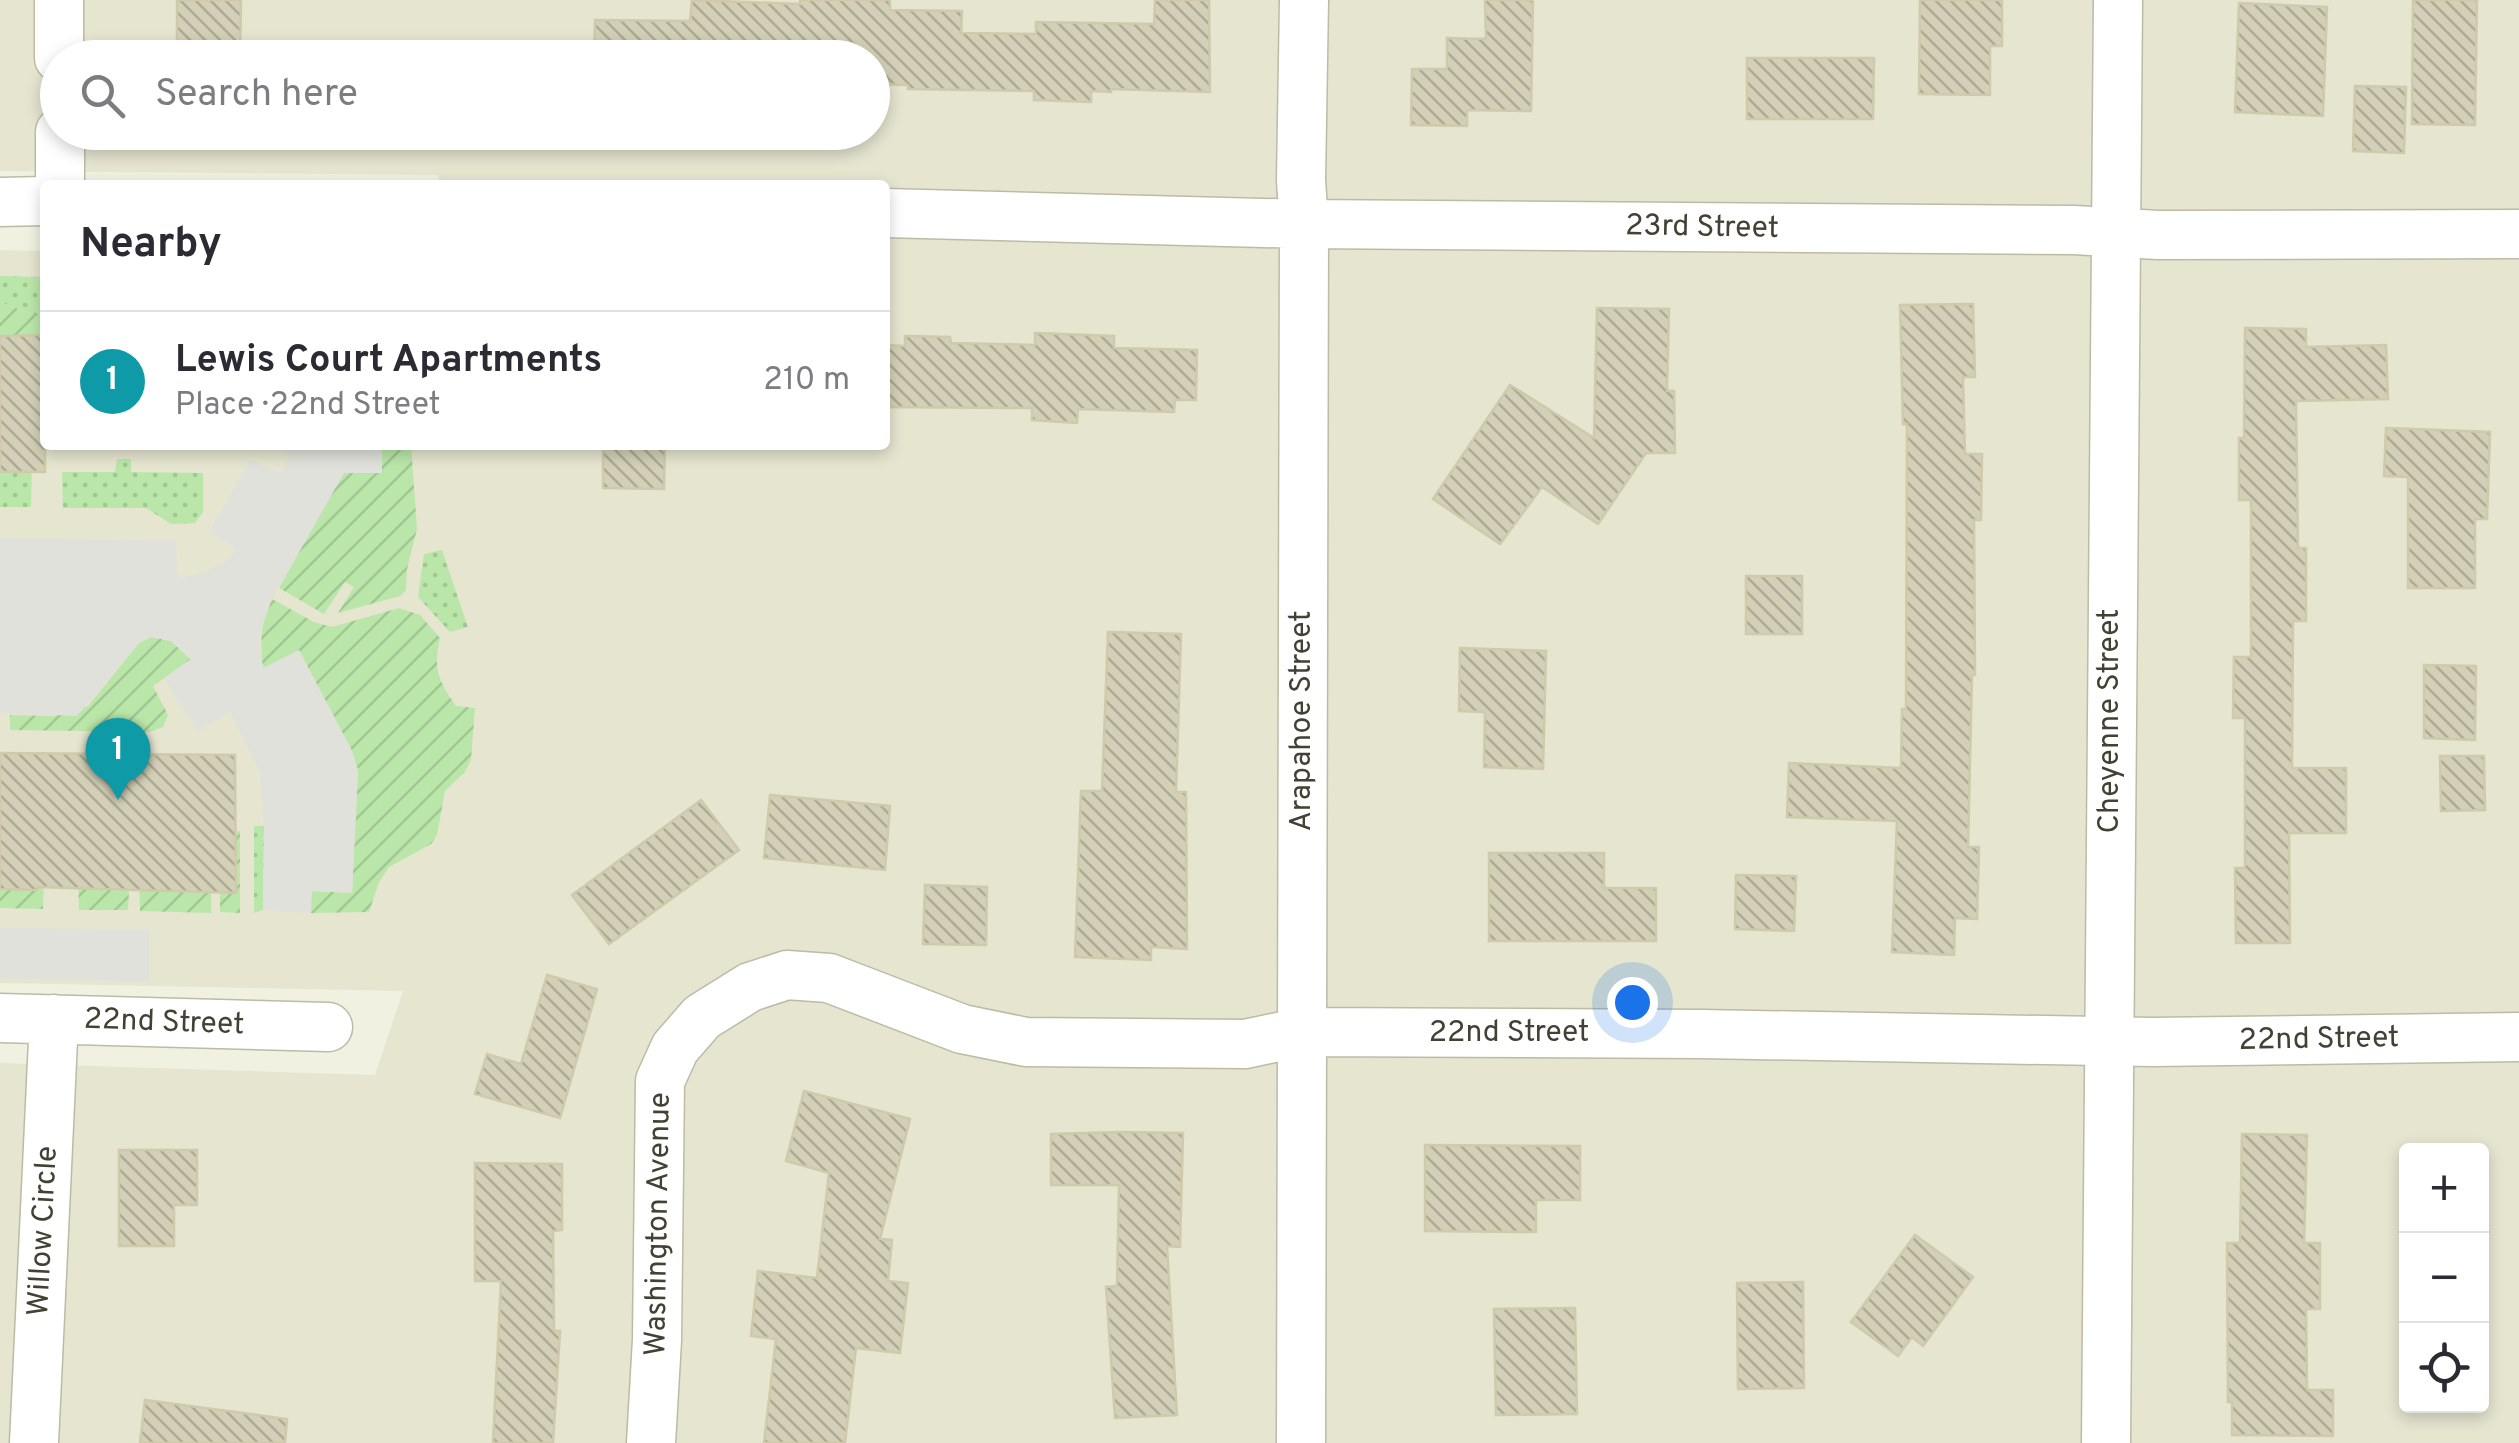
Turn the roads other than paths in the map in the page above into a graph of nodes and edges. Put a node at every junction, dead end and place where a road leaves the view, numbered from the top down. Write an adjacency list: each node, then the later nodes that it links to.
1 (59, 0): 4 (street)
2 (1304, 0): 10 (street, Arapahoe Street)
3 (2118, 0): 11 (street, Cheyenne Street)
4 (60, 40)
5 (60, 150): 6 (street)
6 (60, 180)
7 (40, 201): 8 (street)
8 (0, 202)
9 (890, 213): 10 (street, 23rd Street)
10 (1304, 224): 11 (street, 23rd Street); 17 (street, Arapahoe Street)
11 (2114, 232): 12 (street, 23rd Street); 19 (street, Cheyenne Street)
12 (2519, 234)
13 (0, 1018): 15 (street, 22nd Street)
14 (702, 1018): 17 (street, 22nd Street); 21 (street, Washington Avenue)
15 (54, 1019): 16 (street, 22nd Street); 20 (street, Willow Circle)
16 (328, 1028)
17 (1302, 1032): 19 (street, 22nd Street); 22 (street, Arapahoe Street)
18 (2519, 1037): 19 (street, 22nd Street)
19 (2108, 1041): 23 (street, Cheyenne Street)
20 (34, 1443)
21 (651, 1443)
22 (1301, 1443)
23 (2106, 1443)

